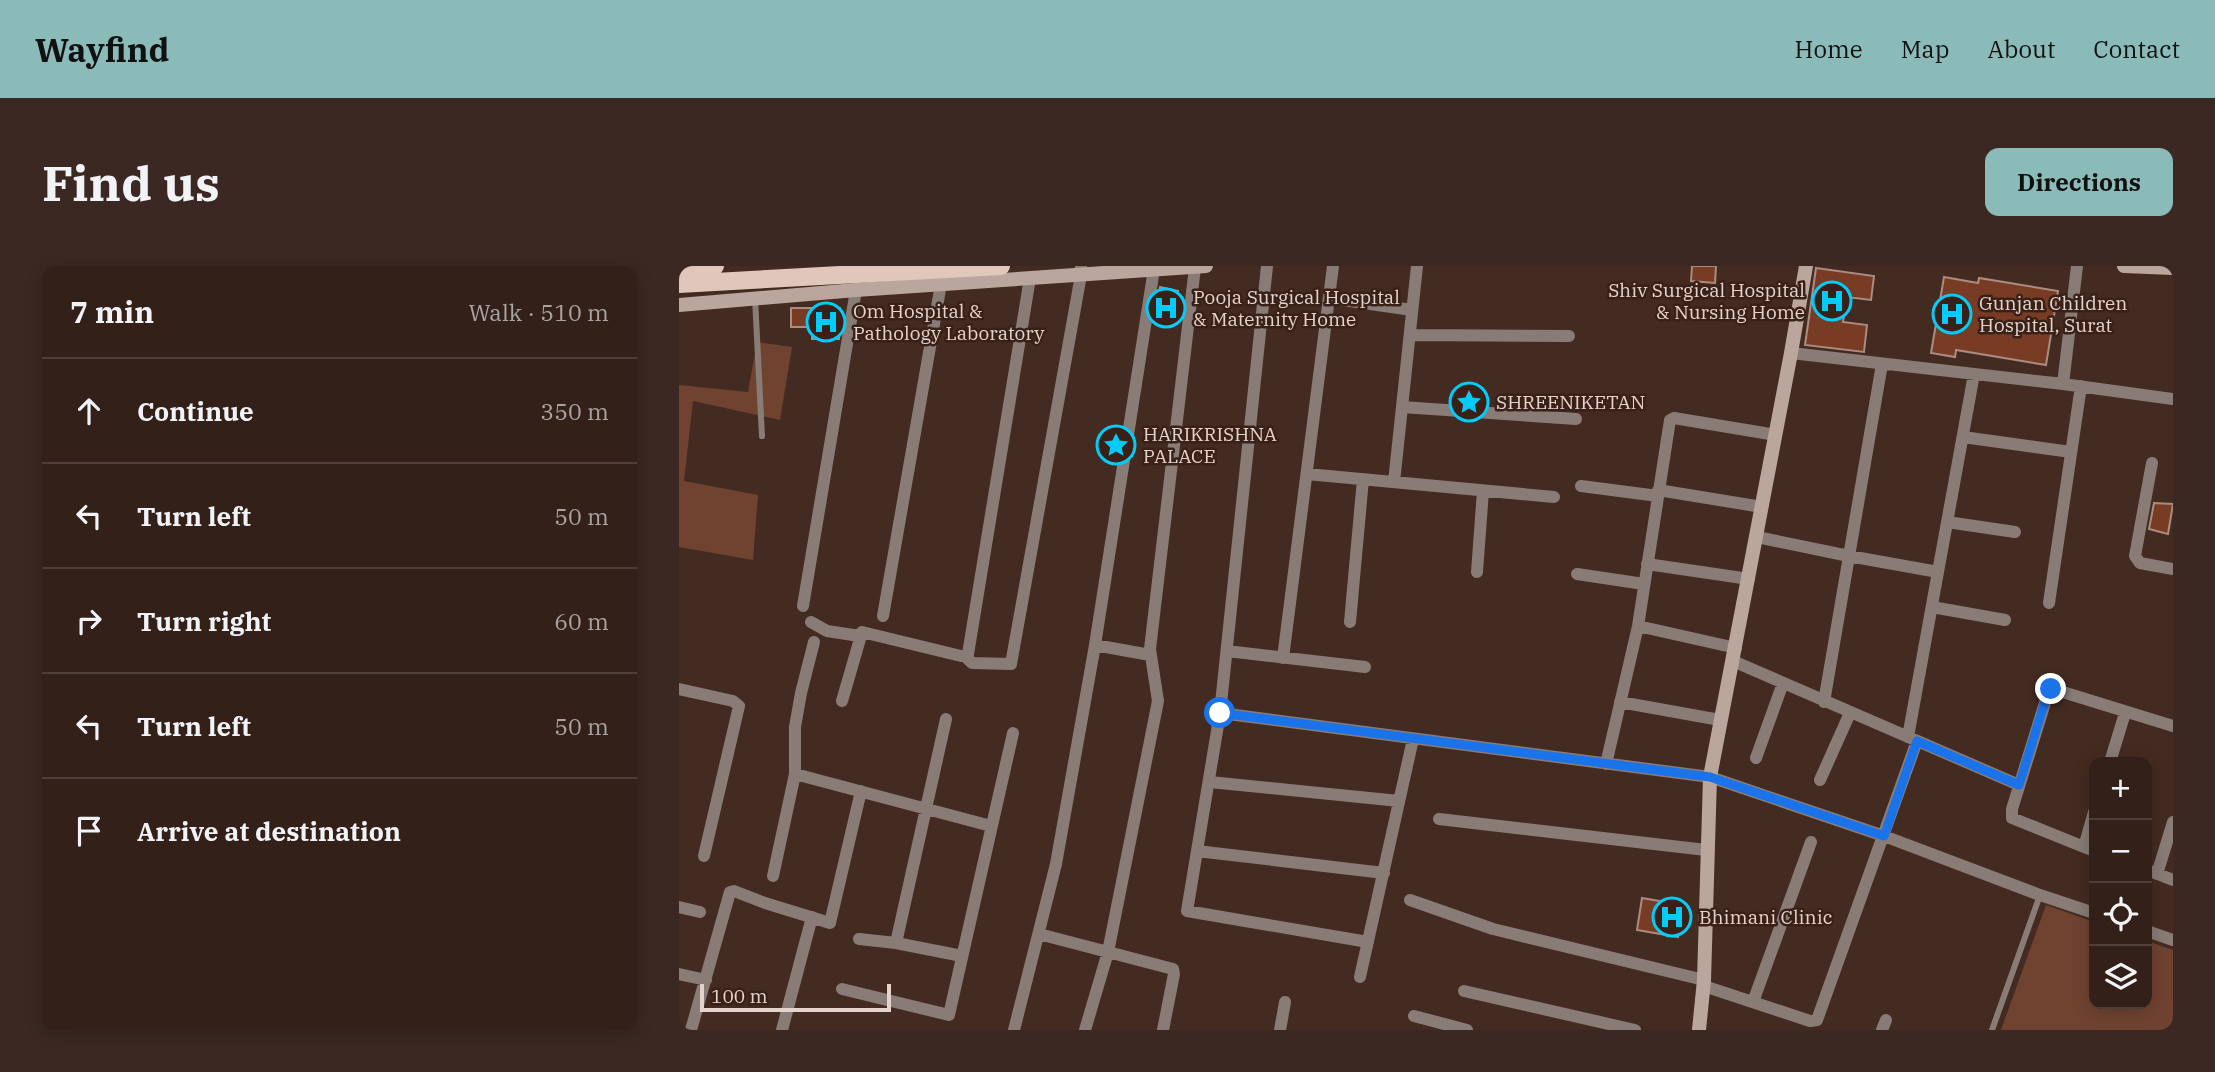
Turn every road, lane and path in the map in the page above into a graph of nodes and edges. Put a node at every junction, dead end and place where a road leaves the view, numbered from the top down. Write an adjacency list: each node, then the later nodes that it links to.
1 (715, 266): 15 (main road)
2 (1001, 266): 15 (main road)
3 (1206, 266): 10 (street)
4 (1267, 266): 67 (street)
5 (1333, 266): 19 (street)
6 (1417, 266): 21 (street)
7 (1806, 266): 24 (street)
8 (2077, 266): 27 (street)
9 (2124, 266): 11 (street)
10 (1195, 267): 12 (street); 68 (street)
11 (2173, 268)
12 (1154, 269): 13 (street); 66 (street)
13 (1081, 270): 14 (street); 70 (street)
14 (1030, 278): 16 (street); 70 (street)
15 (682, 281)
16 (941, 284): 17 (street); 59 (street)
17 (856, 290): 18 (street); 57 (street)
18 (755, 298): 20 (street); 33 (lane)
19 (1329, 298): 21 (street); 37 (street)
20 (679, 305)
21 (1412, 310): 22 (street)
22 (1410, 335): 23 (street); 30 (street)
23 (1569, 336)
24 (1791, 353): 25 (street); 32 (street)
25 (1882, 364): 26 (street); 48 (street)
26 (1974, 374): 27 (street); 34 (street)
27 (2063, 384): 28 (street)
28 (2081, 386): 29 (street); 35 (street)
29 (2173, 398)
30 (1402, 407): 31 (street); 39 (street)
31 (1576, 419)
32 (1776, 435): 42 (street); 44 (street)
33 (762, 436)
34 (1963, 436): 35 (street); 45 (street)
35 (2071, 452): 56 (street)
36 (2152, 463): 50 (street)
37 (1307, 474): 38 (street); 71 (street)
38 (1363, 479): 39 (street); 62 (street)
39 (1394, 482): 41 (street)
40 (1581, 486): 42 (street)
41 (1483, 491): 43 (street); 51 (street)
42 (1658, 493): 44 (street); 49 (street)
43 (1554, 497)
44 (1762, 507): 47 (street)
45 (1947, 522): 46 (street); 52 (street)
46 (2015, 532)
47 (1757, 537): 48 (street); 54 (street)
48 (1849, 556): 52 (street); 77 (street)
49 (1647, 564): 54 (street); 55 (street)
50 (2173, 569)
51 (1477, 572)
52 (1938, 572): 58 (street)
53 (1577, 574): 55 (street)
54 (1749, 579): 69 (street)
55 (1644, 584): 63 (street)
56 (2049, 603)
57 (803, 606)
58 (1932, 607): 60 (street); 86 (street)
59 (883, 616)
60 (2005, 620)
61 (811, 622): 64 (street)
62 (1350, 622)
63 (1638, 626): 69 (street); 76 (street)
64 (860, 636): 70 (street); 75 (street)
65 (814, 642): 90 (street)
66 (1095, 645): 68 (street); 118 (street)
67 (1227, 651): 71 (street); 78 (street)
68 (1150, 655): 123 (street)
69 (1734, 655): 73 (street); 82 (street)
70 (965, 656)
71 (1283, 658): 72 (street)
72 (1364, 667)
73 (1783, 683): 77 (street); 88 (street)
74 (679, 689): 106 (street)
75 (842, 701)
76 (1620, 702): 82 (street); 89 (street)
77 (1824, 702): 79 (street)
78 (1220, 713): 85 (street); 93 (street)
79 (1850, 713): 86 (street); 92 (street)
80 (2125, 713): 83 (street); 87 (street); 94 (street)
81 (946, 719): 97 (street)
82 (1720, 720): 91 (street)
83 (2173, 726)
84 (1013, 733): 100 (street)
85 (1413, 739): 89 (street); 96 (street)
86 (1912, 739): 94 (street); 101 (street)
87 (2112, 757)
88 (1756, 758)
89 (1606, 764): 91 (street)
90 (795, 774): 95 (street); 109 (street)
91 (1710, 777): 101 (street); 104 (street)
92 (1820, 780)
93 (1210, 782): 96 (street); 105 (street)
94 (2019, 785): 103 (street)
95 (861, 791): 97 (street); 116 (street)
96 (1399, 802): 108 (street)
97 (925, 808): 100 (street); 122 (street)
98 (1439, 819): 104 (street)
99 (2173, 822): 107 (street)
100 (991, 826): 124 (street)
101 (1884, 836): 111 (street); 132 (street)
102 (1811, 842): 132 (street)
103 (2089, 849)
104 (1706, 850): 128 (street)
105 (1197, 851): 108 (street); 121 (street)
106 (704, 856)
107 (2152, 872): 110 (street)
108 (1384, 873): 121 (street)
109 (773, 876)
110 (2173, 880)
111 (2041, 895): 114 (street); 143 (lane)
112 (1410, 900): 128 (street)
113 (679, 906): 115 (street)
114 (2089, 911)
115 (700, 912)
116 (812, 918): 127 (street); 135 (street)
117 (2152, 933): 120 (street)
118 (1039, 934): 123 (street); 136 (street)
119 (859, 939): 122 (street)
120 (2173, 940)
121 (1368, 942): 126 (street)
122 (896, 943): 124 (street)
123 (1108, 952): 137 (street); 138 (street)
124 (962, 956): 129 (street)
125 (679, 974): 127 (street)
126 (1360, 977)
127 (706, 980): 134 (street)
128 (1704, 983): 132 (street); 142 (street)
129 (842, 989)
130 (1464, 991): 141 (street)
131 (1285, 1002): 139 (street)
132 (1753, 1002)
133 (1414, 1016): 140 (street)
134 (691, 1030)
135 (782, 1030)
136 (1014, 1030)
137 (1085, 1030)
138 (1163, 1030)
139 (1280, 1030)
140 (1467, 1030)
141 (1635, 1030)
142 (1699, 1030)
143 (1992, 1030)

